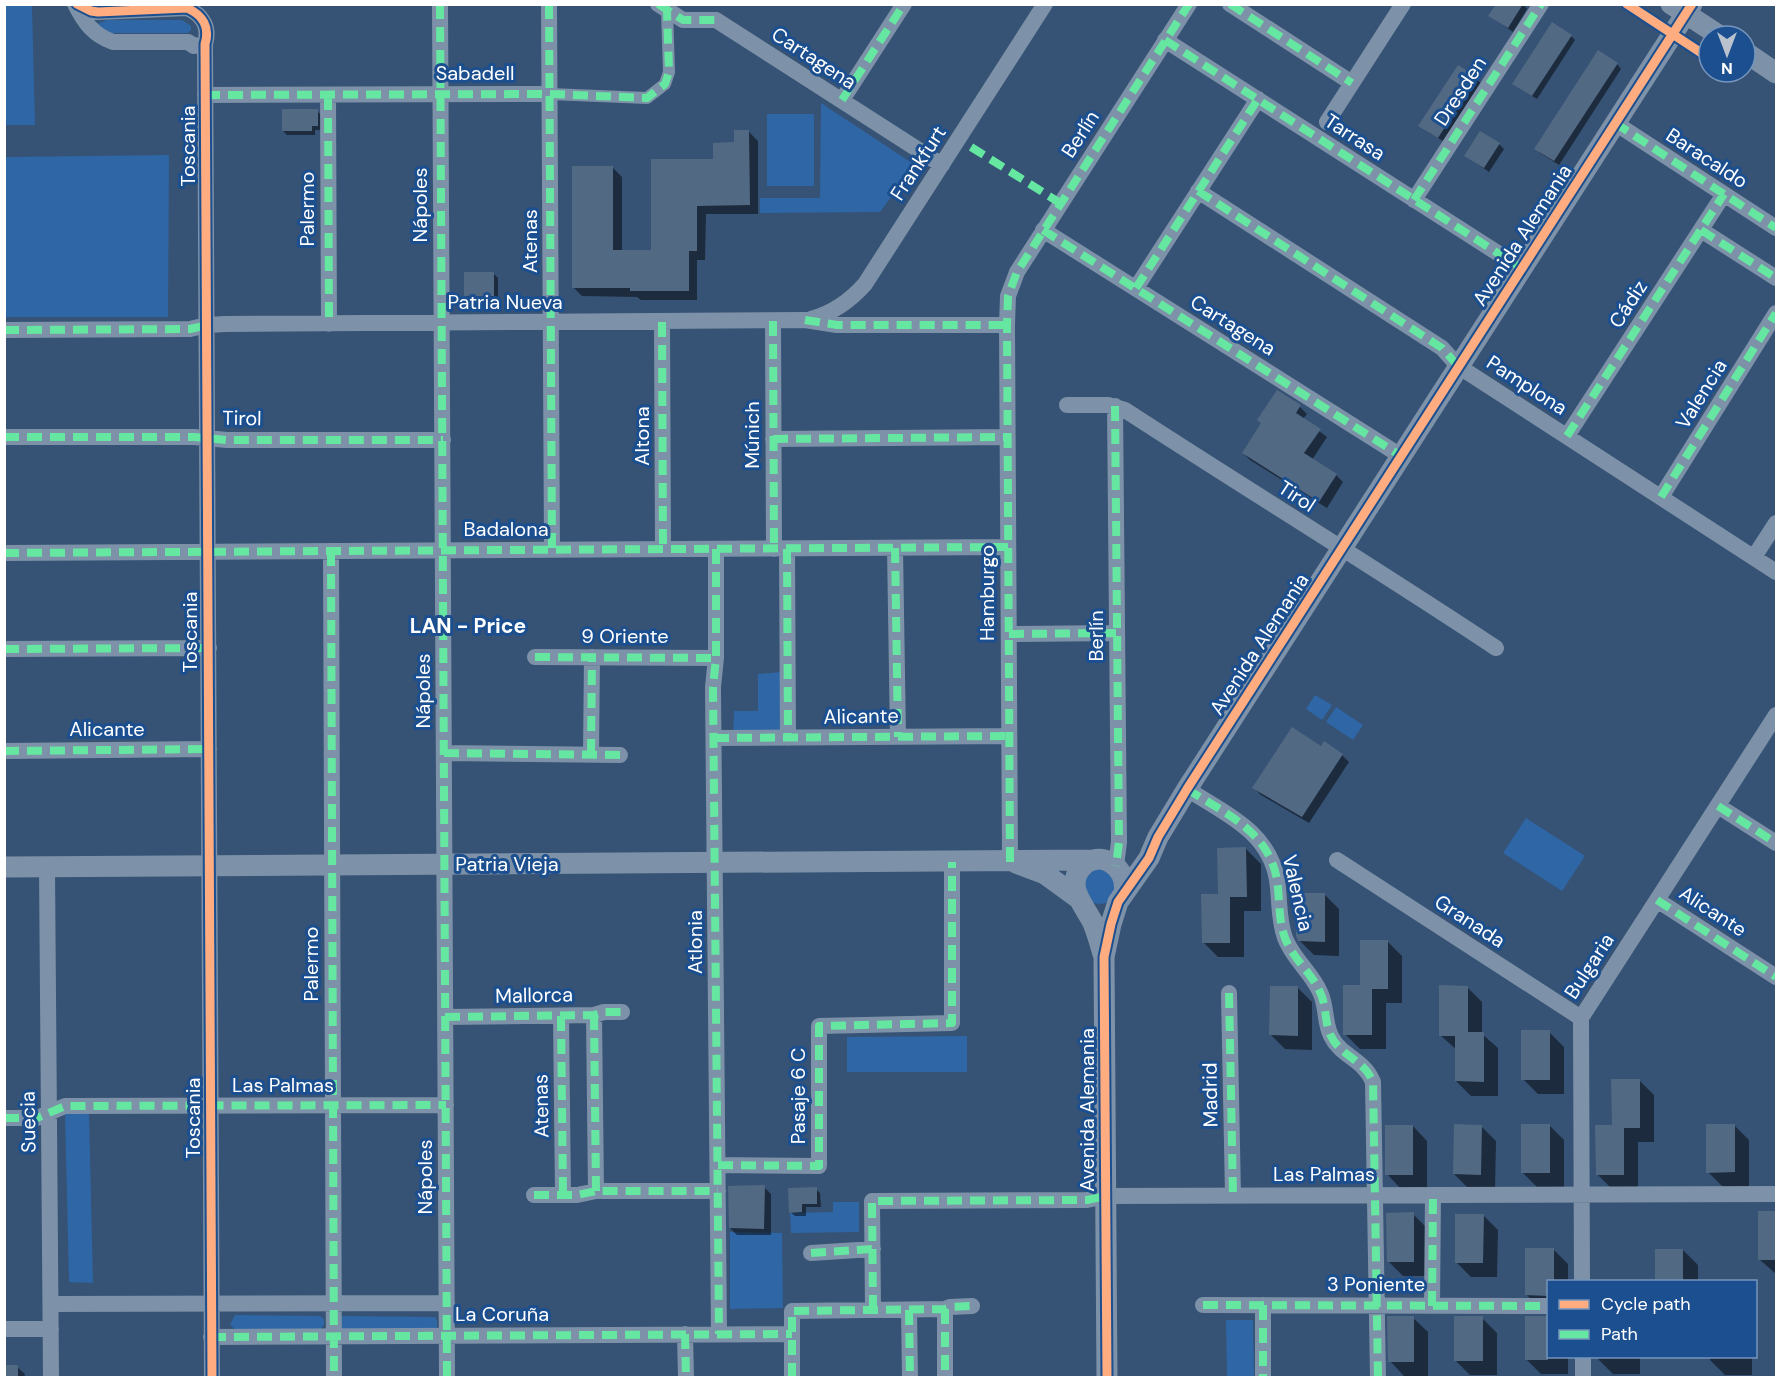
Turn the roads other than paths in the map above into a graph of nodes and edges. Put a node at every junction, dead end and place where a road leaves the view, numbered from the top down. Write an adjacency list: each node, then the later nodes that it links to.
1 (76, 4): 14 (street, Toscania); 14 (street, Toscania)
2 (440, 4): 18 (street, Nápoles)
3 (549, 4): 19 (street, Atenas)
4 (904, 4): 23 (street)
5 (1045, 4): 26 (street, Frankfurt)
6 (1189, 4): 13 (street, Berlín)
7 (1230, 4): 17 (street)
8 (1403, 4): 17 (street)
9 (1540, 4): 29 (street, Dresden)
10 (662, 7): 19 (street, Sabadell); 23 (street, Cartagena)
11 (1683, 8): 12 (street); 25 (street, Avenida Alemania)
12 (1704, 24)
13 (1166, 40): 22 (street, Tarrasa); 31 (street, Berlín)
14 (205, 44): 20 (street, Toscania)
15 (1757, 60): 16 (street)
16 (1776, 73)
17 (1352, 83): 24 (street)
18 (441, 94): 19 (street, Sabadell); 21 (street, Sabadell); 41 (street, Nápoles)
19 (550, 94): 39 (street, Atenas)
20 (205, 95): 21 (street, Sabadell); 43 (street, Toscania)
21 (328, 95): 42 (street, Palermo)
22 (1258, 99): 27 (street); 29 (street, Tarrasa)
23 (842, 100): 26 (street, Cartagena)
24 (1327, 122)
25 (1615, 123): 28 (street, Baracaldo); 33 (street, Avenida Alemania)
26 (942, 165): 37 (street, Frankfurt)
27 (1198, 191): 35 (street); 46 (street, Pamplona)
28 (1724, 194): 30 (street, Baracaldo); 32 (street, Cádiz)
29 (1414, 200): 33 (street, Tarrasa)
30 (1776, 228)
31 (1043, 230): 35 (street, Cartagena); 44 (street, Berlín)
32 (1701, 230): 34 (street); 49 (street, Cádiz)
33 (1521, 268): 46 (street, Avenida Alemania)
34 (1776, 278)
35 (1136, 288): 55 (street, Cartagena)
36 (1776, 313): 56 (street, Valencia)
37 (805, 320): 38 (street, Patria Nueva); 44 (street, Patria Nueva)
38 (773, 321): 40 (street, Patria Nueva); 53 (street, Múnich)
39 (551, 322): 40 (street, Patria Nueva); 41 (street, Patria Nueva); 65 (street, Atenas)
40 (662, 322): 61 (street, Altona)
41 (442, 323): 42 (street, Patria Nueva); 54 (street, Nápoles)
42 (329, 324): 43 (street, Patria Nueva)
43 (207, 325): 45 (street, Patria Nueva); 52 (street, Toscania)
44 (1007, 325): 51 (street, Hamburgo)
45 (4, 330)
46 (1458, 366): 49 (street, Pamplona); 55 (street, Avenida Alemania)
47 (1067, 405): 48 (street, Tirol)
48 (1115, 406): 60 (street, Tirol); 71 (street, Berlín)
49 (1567, 436): 56 (street, Pamplona)
50 (4, 437): 52 (street, Tirol)
51 (1008, 437): 53 (street); 58 (street, Hamburgo)
52 (207, 438): 54 (street, Tirol); 67 (street, Toscania)
53 (773, 438): 63 (street, Múnich)
54 (443, 440): 64 (street, Nápoles)
55 (1401, 456): 60 (street, Avenida Alemania)
56 (1660, 497): 69 (street, Pamplona)
57 (1776, 523): 69 (street)
58 (1008, 547): 59 (street, Badalona); 72 (street, Hamburgo)
59 (895, 548): 63 (street, Badalona); 81 (street)
60 (1341, 548): 74 (street, Tirol); 89 (street, Avenida Alemania)
61 (663, 549): 62 (street, Badalona); 65 (street, Badalona)
62 (716, 549): 63 (street, Badalona); 78 (street, Atlonia)
63 (780, 549): 83 (street, Múnich)
64 (443, 550): 65 (street, Badalona); 66 (street, Badalona); 86 (street, Nápoles)
65 (552, 550)
66 (331, 551): 67 (street, Badalona); 100 (street, Palermo)
67 (208, 552): 68 (street, Badalona); 73 (street, Toscania)
68 (4, 553)
69 (1754, 557): 70 (street, Pamplona)
70 (1776, 572)
71 (1117, 633): 72 (street); 101 (street, Berlín)
72 (1008, 634): 80 (street, Hamburgo)
73 (208, 648): 75 (street); 84 (street, Toscania)
74 (1496, 648)
75 (4, 649)
76 (535, 657): 77 (street, 9 Oriente)
77 (592, 657): 78 (street, 9 Oriente); 87 (street)
78 (716, 658): 82 (street, Atlonia)
79 (1776, 715): 90 (street, Bulgaria)
80 (1009, 736): 81 (street, Alicante); 96 (street, Hamburgo)
81 (898, 737): 83 (street, Alicante)
82 (714, 738): 83 (street, Alicante); 97 (street, Atlonia)
83 (788, 738)
84 (209, 750): 85 (street, Alicante); 99 (street, Toscania)
85 (4, 751)
86 (444, 753): 87 (street); 98 (street, Nápoles)
87 (591, 754): 88 (street)
88 (620, 755)
89 (1187, 789): 91 (street, Avenida Alemania); 128 (street, Valencia)
90 (1718, 806): 92 (street); 105 (street, Bulgaria)
91 (1158, 837): 101 (street, Avenida Alemania); 104 (street, Avenida Alemania)
92 (1776, 843)
93 (1094, 860): 96 (street, Patria Vieja); 101 (street); 106 (street, Avenida Alemania)
94 (1337, 860): 114 (street, Granada)
95 (952, 862): 96 (street, Patria Vieja); 97 (street, Patria Vieja); 120 (street, Pasaje 6 C)
96 (1010, 862): 106 (street, Patria Vieja)
97 (716, 863): 98 (street, Patria Vieja); 120 (street, Atlonia)
98 (445, 865): 100 (street, Patria Vieja); 113 (street, Nápoles)
99 (210, 866): 100 (street, Patria Vieja); 103 (street, Patria Vieja); 116 (street, Toscania)
100 (332, 866): 117 (street, Palermo)
101 (1116, 866): 104 (street)
102 (4, 867): 103 (street, Patria Vieja)
103 (47, 867): 118 (street, Suecia)
104 (1121, 897): 106 (street); 107 (street, Avenida Alemania)
105 (1657, 900): 108 (street, Alicante); 114 (street, Bulgaria)
106 (1081, 901): 107 (street, Avenida Alemania)
107 (1104, 957): 130 (street, Avenida Alemania)
108 (1776, 977)
109 (1229, 993): 127 (street, Madrid)
110 (622, 1011): 111 (street, Mallorca)
111 (594, 1015): 112 (street, Mallorca); 121 (street)
112 (561, 1016): 113 (street, Mallorca); 126 (street, Atenas)
113 (446, 1017): 115 (street, Nápoles)
114 (1581, 1018): 123 (street, Bulgaria)
115 (446, 1105): 117 (street, Las Palmas); 136 (street, Nápoles)
116 (211, 1106): 117 (street, Las Palmas); 118 (street, Las Palmas); 134 (street, Toscania)
117 (333, 1106): 135 (street, Palermo)
118 (49, 1111): 119 (street, Las Palmas); 137 (street, Suecia)
119 (4, 1118)
120 (718, 1166): 122 (street, Atlonia)
121 (596, 1191): 122 (street); 126 (street)
122 (718, 1191): 151 (street, Atlonia)
123 (1582, 1194): 124 (street, Las Palmas); 129 (street, Las Palmas); 133 (street, Bulgaria)
124 (1776, 1194)
125 (534, 1195): 126 (street)
126 (563, 1195)
127 (1233, 1195): 128 (street, Las Palmas); 130 (street, Las Palmas)
128 (1377, 1195): 129 (street, Las Palmas); 141 (street, Valencia)
129 (1433, 1195): 142 (street)
130 (1106, 1196): 131 (street, Las Palmas); 164 (street, Avenida Alemania)
131 (873, 1250): 132 (street); 145 (street)
132 (811, 1252)
133 (1582, 1280)
134 (212, 1303): 135 (street, La Coruña); 137 (street, La Coruña); 154 (street, Toscania)
135 (333, 1303): 136 (street, La Coruña); 152 (street, Palermo)
136 (447, 1303): 153 (street, Nápoles)
137 (51, 1304): 148 (street, Suecia)
138 (1203, 1305): 139 (street, 3 Poniente)
139 (1263, 1305): 141 (street, 3 Poniente); 165 (street)
140 (972, 1306): 144 (street)
141 (1378, 1306): 142 (street, 3 Poniente); 166 (street, Valencia)
142 (1432, 1306): 143 (street, 3 Poniente)
143 (1547, 1306)
144 (945, 1309): 146 (street); 163 (street)
145 (873, 1310): 146 (street); 149 (street)
146 (909, 1310): 162 (street)
147 (4, 1329): 148 (street)
148 (51, 1329): 156 (street, Suecia)
149 (792, 1334): 151 (street, La Coruña); 161 (street)
150 (685, 1335): 151 (street, La Coruña); 153 (street, La Coruña); 160 (street)
151 (719, 1335)
152 (333, 1336): 153 (street, La Coruña); 154 (street, La Coruña); 158 (street, Palermo)
153 (447, 1336): 159 (street, Nápoles)
154 (212, 1337): 157 (street, Toscania)
155 (1582, 1358): 167 (street)
156 (51, 1377)
157 (212, 1377)
158 (334, 1377)
159 (447, 1377)
160 (686, 1377)
161 (792, 1377)
162 (910, 1377)
163 (945, 1377)
164 (1107, 1377)
165 (1263, 1377)
166 (1378, 1377)
167 (1583, 1377)

